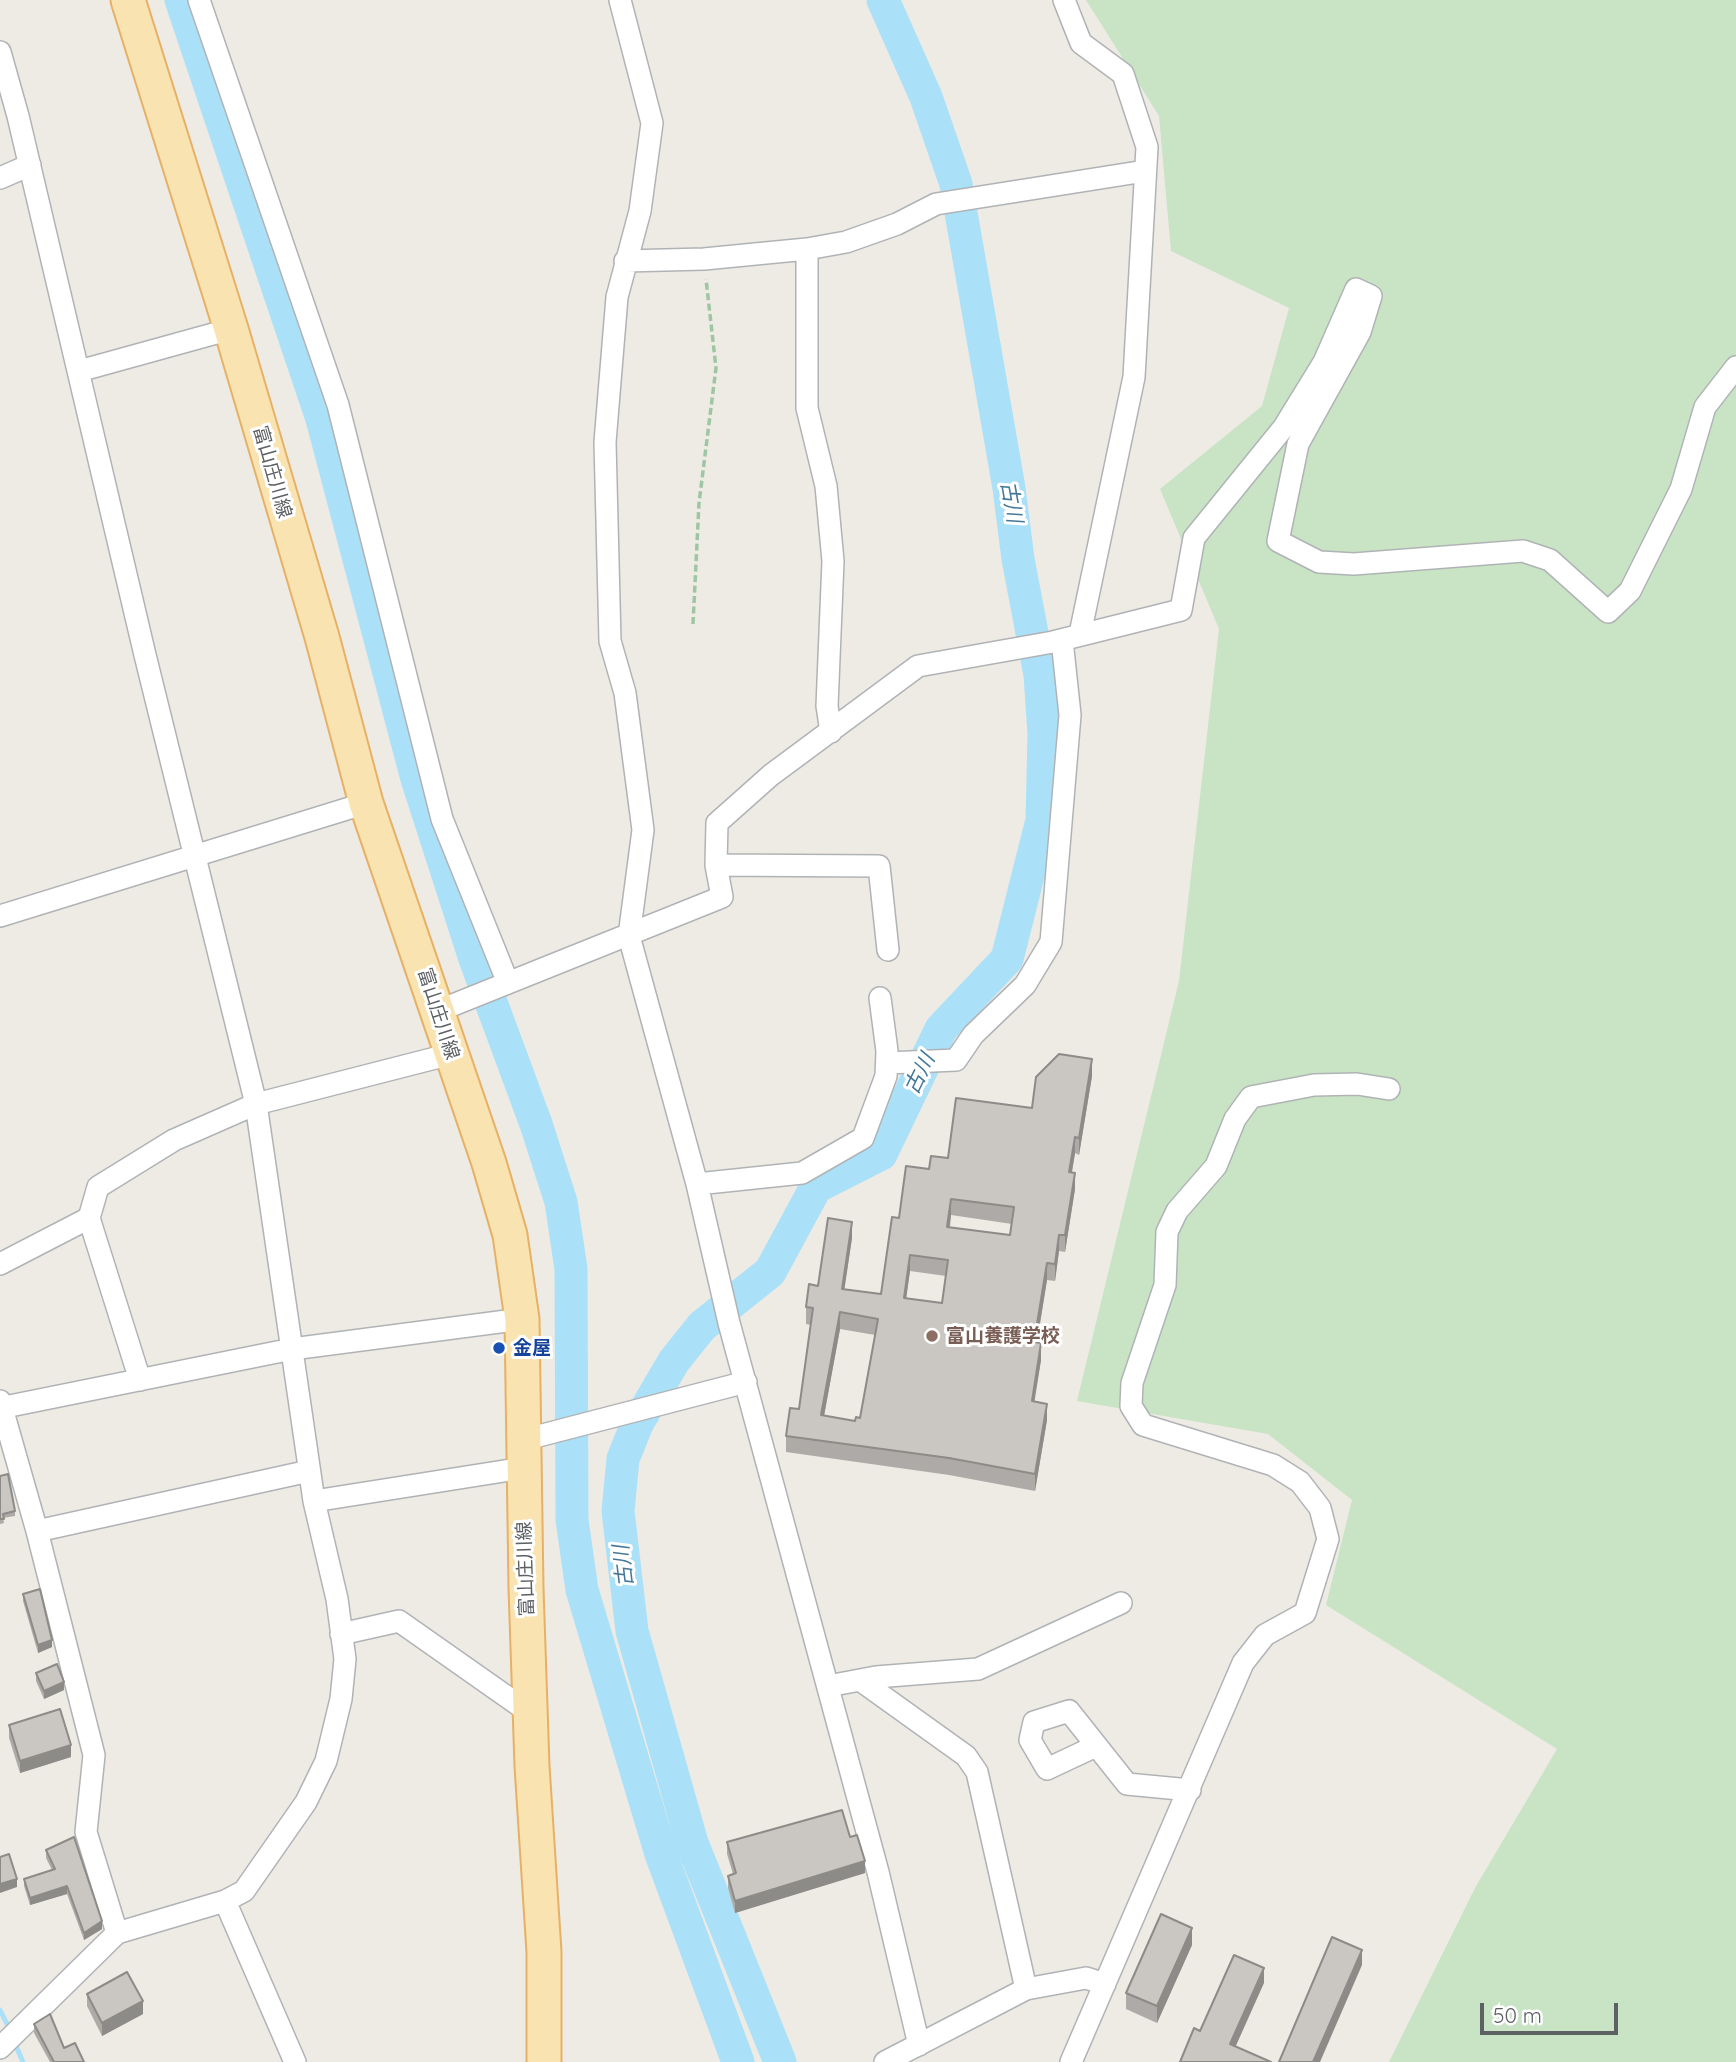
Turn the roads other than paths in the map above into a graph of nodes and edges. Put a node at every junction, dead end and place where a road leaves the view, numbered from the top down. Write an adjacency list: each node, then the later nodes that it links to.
1 (128, 0): 11 (main road, 富山庄川線)
2 (199, 0): 22 (street)
3 (620, 0): 10 (street)
4 (1064, 0): 7 (street)
5 (0, 52): 6 (street)
6 (30, 165): 8 (street); 13 (street)
7 (1145, 171): 9 (street); 14 (street)
8 (0, 178)
9 (807, 249): 10 (street); 15 (street)
10 (625, 261): 20 (street)
11 (231, 329): 13 (street); 16 (main road, 富山庄川線)
12 (1736, 367): 14 (street)
13 (79, 371): 17 (street)
14 (1065, 639): 15 (street); 26 (street)
15 (831, 732): 18 (street)
16 (366, 803): 17 (street); 24 (main road, 富山庄川線)
17 (194, 855): 19 (street); 28 (street)
18 (716, 865): 20 (street); 21 (street)
19 (0, 916)
20 (629, 936): 22 (street); 29 (street)
21 (888, 950)
22 (504, 984): 24 (street)
23 (880, 998): 26 (street)
24 (453, 1005): 25 (main road, 富山庄川線)
25 (451, 1054): 28 (street); 32 (main road, 富山庄川線)
26 (895, 1063): 29 (street)
27 (1390, 1089): 47 (street)
28 (256, 1104): 30 (street); 33 (street)
29 (697, 1184): 35 (street)
30 (89, 1219): 31 (street); 34 (street)
31 (0, 1264)
32 (522, 1319): 33 (street); 37 (main road, 富山庄川線)
33 (292, 1349): 34 (street); 38 (street)
34 (140, 1380): 36 (street)
35 (746, 1382): 37 (street); 44 (street)
36 (1, 1405): 40 (street)
37 (533, 1447): 39 (street); 45 (main road, 富山庄川線)
38 (309, 1471): 39 (street); 40 (street)
39 (314, 1501): 42 (street)
40 (37, 1531): 49 (street)
41 (1121, 1603): 43 (street)
42 (341, 1634): 45 (street); 48 (street)
43 (860, 1680): 44 (street); 51 (street)
44 (828, 1686): 53 (street)
45 (531, 1707): 55 (main road, 富山庄川線)
46 (1096, 1746): 47 (street)
47 (1190, 1790): 50 (street)
48 (225, 1901): 49 (street); 54 (street)
49 (117, 1933): 52 (street)
50 (1105, 1984): 51 (street); 57 (street)
51 (1026, 1989): 53 (street)
52 (2, 2041)
53 (919, 2045): 56 (street)
54 (295, 2062)
55 (544, 2062)
56 (885, 2062)
57 (1071, 2062)

